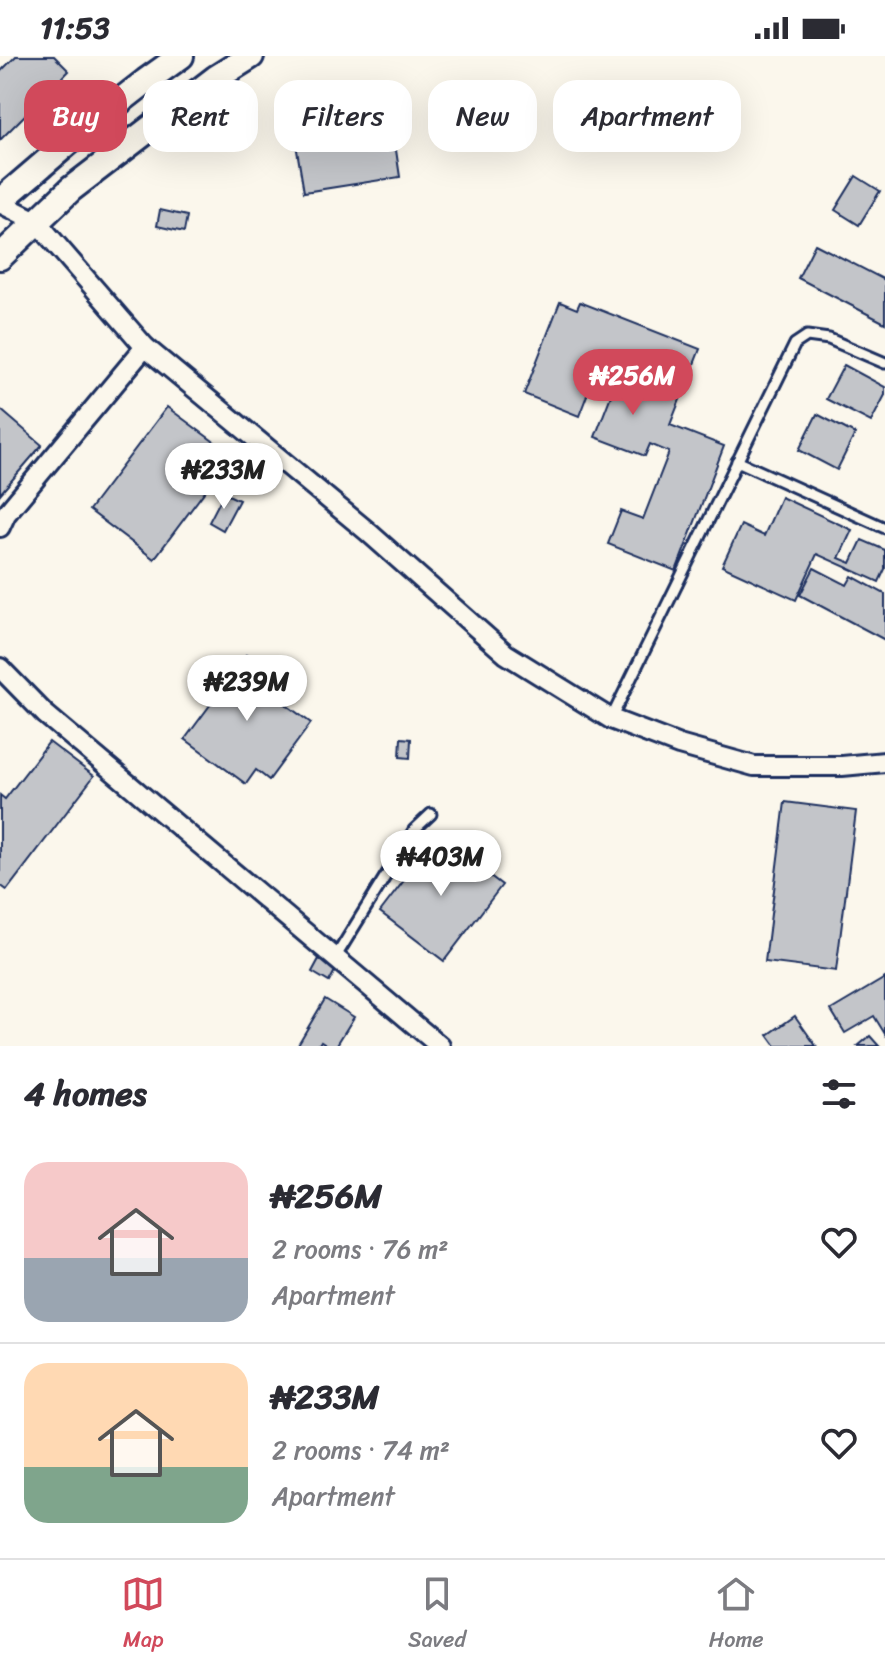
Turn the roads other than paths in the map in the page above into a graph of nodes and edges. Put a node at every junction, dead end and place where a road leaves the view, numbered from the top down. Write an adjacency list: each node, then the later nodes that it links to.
1 (181, 56): 3 (street)
2 (251, 56): 4 (street)
3 (0, 202): 4 (street)
4 (36, 221): 5 (street); 6 (street)
5 (0, 257)
6 (145, 347): 9 (street); 12 (street)
7 (885, 363): 8 (lane)
8 (737, 461): 10 (lane); 12 (lane)
9 (0, 527)
10 (885, 528)
11 (0, 668): 15 (street)
12 (611, 719): 13 (street)
13 (885, 762)
14 (431, 814): 15 (lane)
15 (335, 958): 16 (street)
16 (440, 1046)

